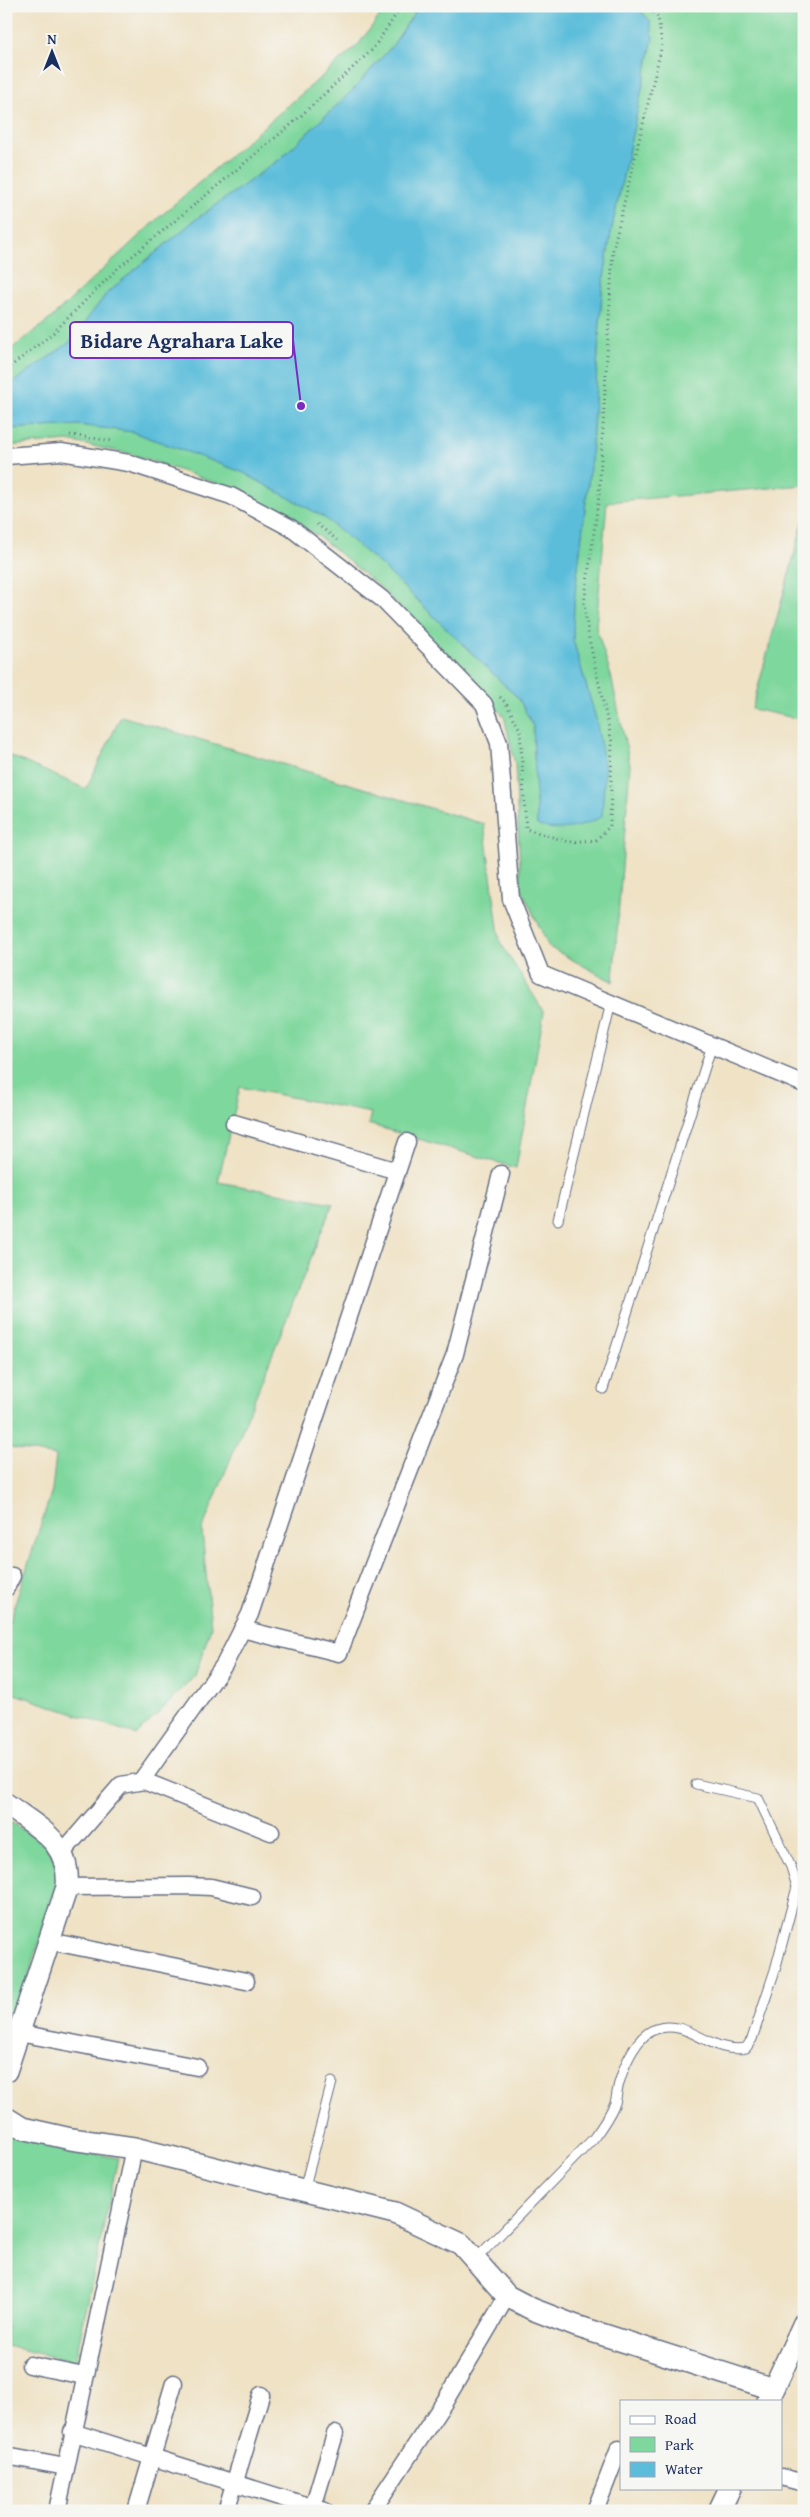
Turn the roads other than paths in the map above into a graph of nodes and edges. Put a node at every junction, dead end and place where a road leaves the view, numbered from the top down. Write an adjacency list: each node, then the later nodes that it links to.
1 (6, 456): 2 (street)
2 (611, 1003): 3 (street); 9 (lane)
3 (712, 1045): 4 (street); 10 (lane)
4 (804, 1084)
5 (234, 1123): 7 (street)
6 (407, 1142): 7 (street)
7 (397, 1171): 11 (street)
8 (500, 1174): 11 (street)
9 (558, 1220)
10 (603, 1389)
11 (242, 1629): 12 (street)
12 (141, 1781): 15 (street); 16 (street)
13 (696, 1784): 28 (lane)
14 (6, 1804): 16 (street)
15 (271, 1832)
16 (62, 1853): 17 (street)
17 (67, 1887): 18 (street); 19 (street)
18 (252, 1897)
19 (49, 1941): 20 (street); 21 (street)
20 (246, 1981)
21 (19, 2033): 22 (street); 23 (street)
22 (197, 2067)
23 (6, 2071)
24 (332, 2082): 27 (lane)
25 (6, 2118): 26 (street)
26 (134, 2148): 27 (street); 32 (street)
27 (304, 2190): 28 (street)
28 (476, 2259): 29 (street)
29 (507, 2296): 35 (street); 50 (street)
30 (804, 2322): 35 (street)
31 (30, 2365): 32 (street)
32 (84, 2376): 36 (street)
33 (174, 2383): 40 (street)
34 (261, 2395): 43 (street)
35 (770, 2395)
36 (72, 2432): 40 (street); 41 (street)
37 (335, 2434): 46 (street)
38 (620, 2448): 51 (street)
39 (6, 2456): 41 (street)
40 (152, 2457): 43 (street); 48 (street)
41 (66, 2468): 47 (street)
42 (782, 2477): 44 (street)
43 (235, 2483): 46 (street); 49 (street)
44 (804, 2483)
45 (729, 2490): 52 (street)
46 (318, 2509)
47 (57, 2511)
48 (136, 2511)
49 (226, 2511)
50 (372, 2511)
51 (595, 2511)
52 (719, 2511)

